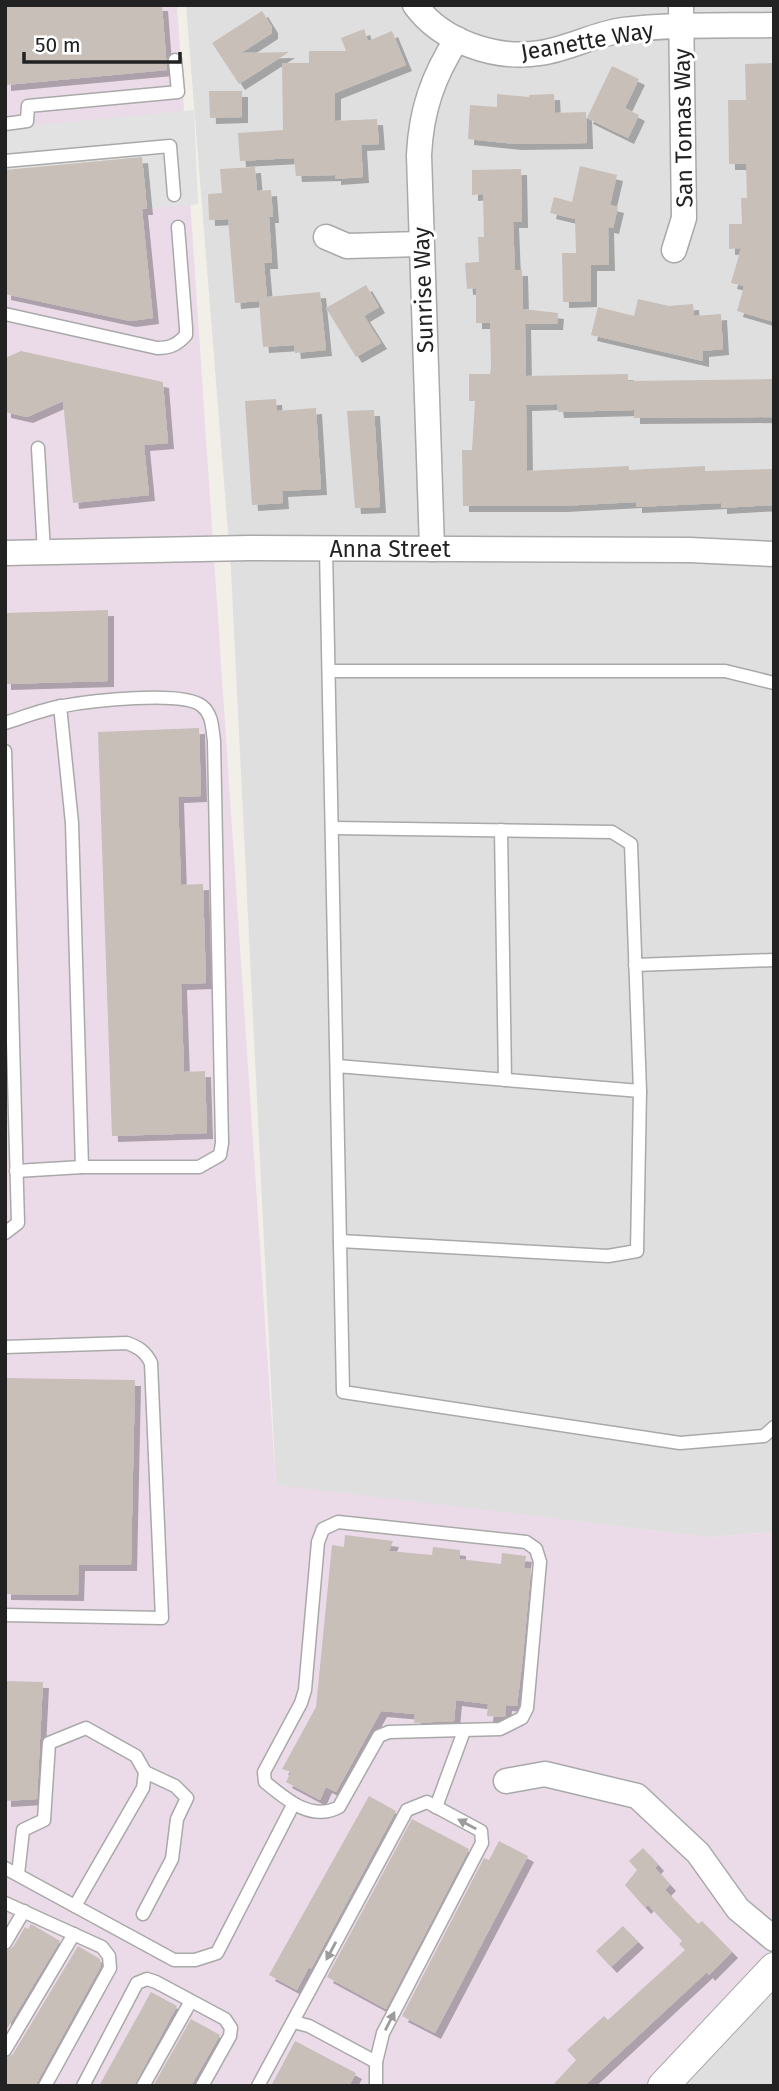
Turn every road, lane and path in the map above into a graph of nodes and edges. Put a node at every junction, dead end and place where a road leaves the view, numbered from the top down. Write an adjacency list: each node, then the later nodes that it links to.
1 (415, 5): 4 (street, Jeanette Way)
2 (681, 16): 3 (street, Jeanette Way); 4 (street, Jeanette Way); 12 (street, San Tomas Way)
3 (774, 25)
4 (457, 39): 11 (street, Sunrise Way)
5 (176, 60): 6 (lane)
6 (5, 124)
7 (5, 161): 8 (lane)
8 (174, 194)
9 (178, 228): 13 (lane)
10 (326, 237): 11 (street)
11 (421, 244): 16 (street, Sunrise Way)
12 (674, 250)
13 (5, 314)
14 (38, 448): 17 (lane)
15 (326, 548): 16 (street, Anna Street); 17 (street, Anna Street); 20 (lane)
16 (432, 549): 19 (street, Anna Street)
17 (44, 552): 18 (street, Anna Street)
18 (5, 553)
19 (774, 554)
20 (330, 671): 21 (lane); 25 (lane)
21 (774, 683)
22 (60, 706): 23 (lane); 32 (lane); 32 (lane)
23 (5, 723)
24 (5, 751): 33 (lane)
25 (332, 828): 26 (lane); 29 (lane)
26 (501, 830): 28 (lane); 30 (lane)
27 (774, 960): 28 (lane)
28 (635, 965): 31 (lane)
29 (337, 1066): 30 (lane); 35 (lane)
30 (505, 1080): 31 (lane)
31 (640, 1091): 35 (lane)
32 (82, 1167): 33 (lane)
33 (16, 1171): 34 (lane)
34 (5, 1233)
35 (340, 1241): 37 (lane)
36 (5, 1347): 38 (lane)
37 (774, 1427)
38 (5, 1615)
39 (464, 1731): 42 (lane); 42 (lane); 43 (lane)
40 (145, 1772): 45 (lane); 47 (lane); 49 (lane)
41 (506, 1782): 51 (street)
42 (293, 1805): 47 (lane)
43 (436, 1807): 55 (lane, one-way to 55); 57 (lane, one-way to 43)
44 (5, 1868): 45 (lane)
45 (18, 1874): 47 (lane)
46 (5, 1903): 48 (lane)
47 (75, 1906)
48 (23, 1911): 50 (lane); 52 (lane)
49 (143, 1914)
50 (74, 1934): 56 (lane); 58 (lane)
51 (774, 1939)
52 (5, 1943)
53 (774, 1968): 64 (street)
54 (191, 2001): 59 (lane); 60 (lane); 61 (lane)
55 (294, 2022): 57 (lane); 62 (lane)
56 (5, 2050)
57 (376, 2062): 63 (lane)
58 (45, 2086)
59 (83, 2086)
60 (143, 2086)
61 (202, 2086)
62 (258, 2086)
63 (376, 2086)
64 (663, 2086)

